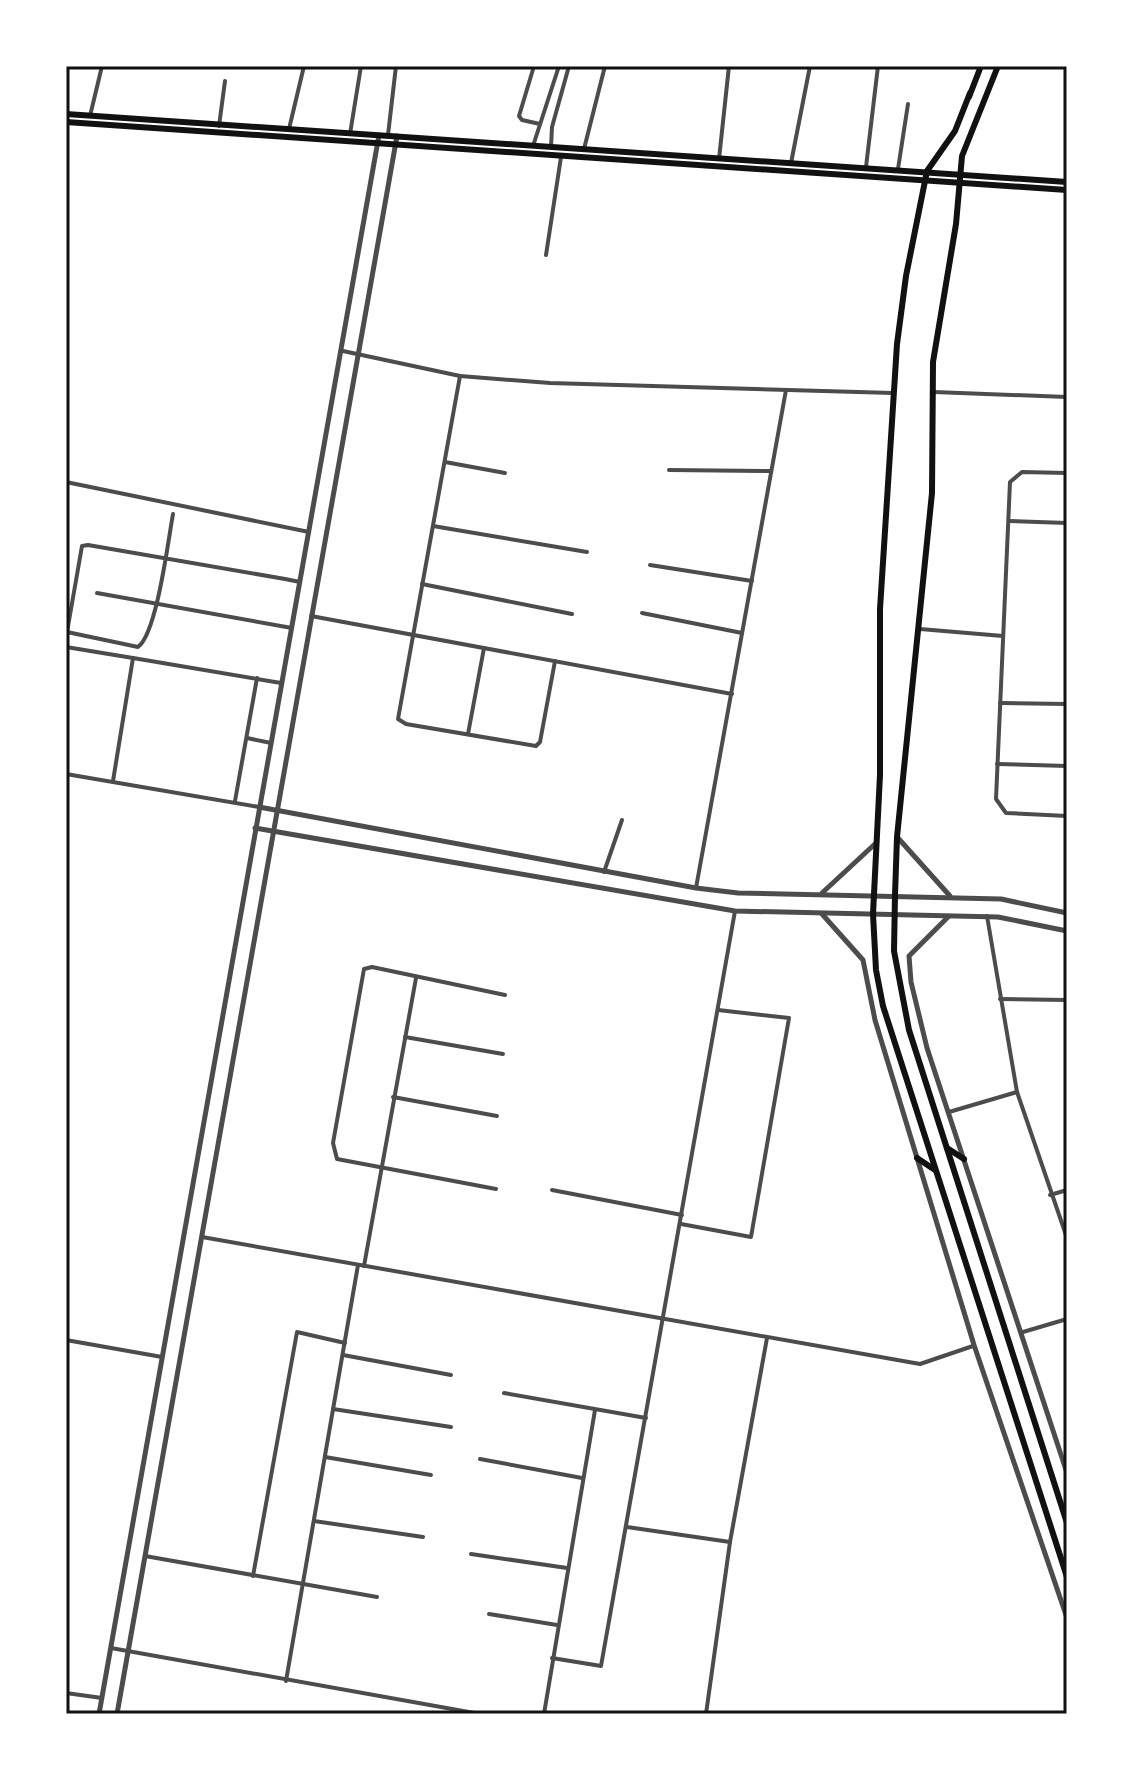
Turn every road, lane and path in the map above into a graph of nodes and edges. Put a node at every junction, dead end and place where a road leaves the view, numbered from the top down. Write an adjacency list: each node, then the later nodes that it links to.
1 (102, 66): 17 (street)
2 (304, 66): 21 (street)
3 (361, 66): 22 (street)
4 (396, 66): 23 (street)
5 (534, 66): 19 (street)
6 (559, 66): 19 (street)
7 (569, 66): 27 (street)
8 (605, 66): 28 (street)
9 (729, 66): 31 (street)
10 (810, 66): 32 (street)
11 (878, 66): 33 (street)
12 (981, 66): 35 (main road)
13 (998, 66): 36 (main road)
14 (225, 81): 20 (street)
15 (908, 104): 34 (street)
16 (66, 114): 17 (main road)
17 (90, 116): 20 (main road)
18 (66, 122): 21 (main road)
19 (540, 124): 26 (street)
20 (219, 126): 21 (main road)
21 (288, 133): 22 (main road); 24 (main road)
22 (350, 134): 24 (main road)
23 (388, 136): 24 (main road); 25 (main road)
24 (379, 139): 25 (main road); 42 (street)
25 (396, 140): 26 (main road); 29 (main road); 43 (street)
26 (533, 146): 27 (main road)
27 (551, 147): 28 (main road)
28 (586, 147): 30 (street); 31 (main road)
29 (561, 157): 30 (main road); 41 (street)
30 (579, 158): 31 (main road)
31 (718, 162): 32 (main road); 37 (main road)
32 (791, 163): 33 (main road)
33 (866, 167): 34 (main road)
34 (898, 169): 35 (main road)
35 (927, 171): 36 (main road); 37 (main road)
36 (962, 174): 38 (main road); 39 (main road)
37 (924, 181): 39 (main road); 47 (main road)
38 (1067, 182)
39 (960, 184): 40 (main road); 46 (main road)
40 (1067, 190)
41 (546, 255)
42 (343, 351): 43 (street); 59 (street)
43 (357, 354): 44 (street); 70 (street)
44 (460, 376): 45 (street); 49 (street)
45 (786, 390): 47 (street); 51 (street)
46 (933, 392): 48 (street); 72 (main road)
47 (893, 393): 100 (main road)
48 (1067, 397)
49 (445, 462): 52 (street); 58 (street)
50 (669, 470): 51 (street)
51 (772, 471): 63 (street)
52 (505, 473)
53 (1067, 473): 56 (street)
54 (66, 482): 59 (street)
55 (173, 514): 61 (street)
56 (1009, 521): 57 (street); 75 (street)
57 (1067, 523)
58 (433, 526): 60 (street); 65 (street)
59 (309, 532): 64 (street)
60 (587, 552)
61 (165, 558): 64 (street); 67 (street); 67 (street)
62 (650, 565): 63 (street)
63 (752, 581): 73 (street)
64 (300, 582): 71 (street)
65 (422, 584): 69 (street); 74 (street)
66 (97, 593): 67 (street)
67 (155, 603): 71 (street)
68 (642, 613): 73 (street)
69 (572, 614)
70 (311, 616): 74 (street); 94 (street)
71 (292, 628): 81 (street)
72 (920, 629): 75 (street); 99 (main road)
73 (743, 633): 82 (street)
74 (413, 635): 77 (street); 85 (street)
75 (1003, 636): 83 (street)
76 (66, 647): 78 (street)
77 (484, 648): 79 (street); 85 (street)
78 (133, 658): 80 (street); 91 (street)
79 (555, 661): 82 (street); 85 (street)
80 (257, 678): 81 (street); 86 (street)
81 (282, 683): 87 (street)
82 (732, 694): 102 (street)
83 (1000, 703): 84 (street); 88 (street)
84 (1067, 704)
85 (468, 734)
86 (247, 738): 87 (street); 92 (street)
87 (271, 743): 93 (street)
88 (997, 764): 89 (street); 95 (street)
89 (1067, 766)
90 (66, 774): 91 (street)
91 (113, 781): 92 (street)
92 (235, 802): 93 (street)
93 (259, 807): 94 (street); 97 (street)
94 (277, 811): 98 (street); 101 (street)
95 (1067, 816)
96 (622, 820): 101 (street)
97 (255, 828): 98 (street); 148 (street)
98 (273, 831): 107 (street); 137 (street)
99 (897, 837): 105 (main road); 106 (street)
100 (878, 841): 103 (street); 104 (main road)
101 (604, 872): 102 (street)
102 (696, 888): 103 (street)
103 (821, 894): 104 (street)
104 (875, 895): 105 (street); 110 (main road)
105 (895, 895): 106 (street); 111 (main road)
106 (951, 897): 109 (street)
107 (735, 911): 108 (street); 119 (street)
108 (821, 913): 110 (street); 127 (street)
109 (1067, 913)
110 (873, 914): 111 (street); 130 (main road)
111 (894, 916): 112 (street); 126 (main road)
112 (949, 916): 113 (street); 124 (street)
113 (987, 916): 114 (street); 117 (street)
114 (1067, 931)
115 (416, 978): 116 (street); 120 (street); 129 (street)
116 (505, 995)
117 (1000, 999): 118 (street); 122 (street)
118 (1067, 1000)
119 (718, 1010): 135 (street); 136 (street)
120 (405, 1037): 121 (street); 123 (street)
121 (503, 1054)
122 (1017, 1092): 124 (street); 134 (street)
123 (393, 1097): 125 (street); 129 (street)
124 (949, 1112): 128 (street)
125 (497, 1116)
126 (947, 1148): 128 (main road); 161 (main road)
127 (917, 1158): 130 (main road); 146 (street)
128 (964, 1159): 142 (street)
129 (380, 1168): 131 (street); 139 (street)
130 (935, 1170): 169 (main road)
131 (496, 1189)
132 (552, 1190): 135 (street)
133 (1067, 1190): 134 (street)
134 (1050, 1195): 138 (street)
135 (682, 1215): 136 (street)
136 (681, 1224): 140 (street)
137 (202, 1237): 139 (street); 166 (street)
138 (1067, 1238)
139 (361, 1266): 140 (street); 145 (street)
140 (663, 1319): 143 (street); 153 (street)
141 (1067, 1319): 142 (street)
142 (1023, 1332): 157 (street)
143 (767, 1338): 146 (street); 164 (street)
144 (66, 1340): 148 (street)
145 (345, 1343): 147 (street); 168 (street)
146 (974, 1345): 173 (street)
147 (343, 1355): 149 (street); 151 (street)
148 (162, 1357): 175 (street)
149 (451, 1375)
150 (504, 1393): 152 (street)
151 (333, 1409): 154 (street); 155 (street)
152 (595, 1410): 153 (street); 159 (street)
153 (646, 1418): 162 (street)
154 (451, 1427)
155 (325, 1457): 158 (street); 160 (street)
156 (480, 1459): 159 (street)
157 (1067, 1473)
158 (431, 1475)
159 (582, 1478): 167 (street)
160 (314, 1521): 163 (street); 170 (street)
161 (1067, 1523)
162 (627, 1527): 164 (street); 177 (street)
163 (423, 1537)
164 (730, 1542): 185 (street)
165 (471, 1554): 167 (street)
166 (145, 1556): 168 (street); 176 (street)
167 (567, 1568): 174 (street)
168 (253, 1576): 170 (street)
169 (1067, 1577)
170 (303, 1585): 171 (street); 178 (street)
171 (377, 1597)
172 (489, 1614): 174 (street)
173 (1067, 1618)
174 (557, 1625): 177 (street)
175 (111, 1648): 176 (street); 180 (street)
176 (128, 1651): 178 (street); 182 (street)
177 (552, 1658): 184 (street)
178 (286, 1681): 183 (street)
179 (66, 1693): 180 (street)
180 (102, 1698): 181 (street)
181 (99, 1714)
182 (117, 1714)
183 (480, 1714)
184 (544, 1714)
185 (706, 1714)

